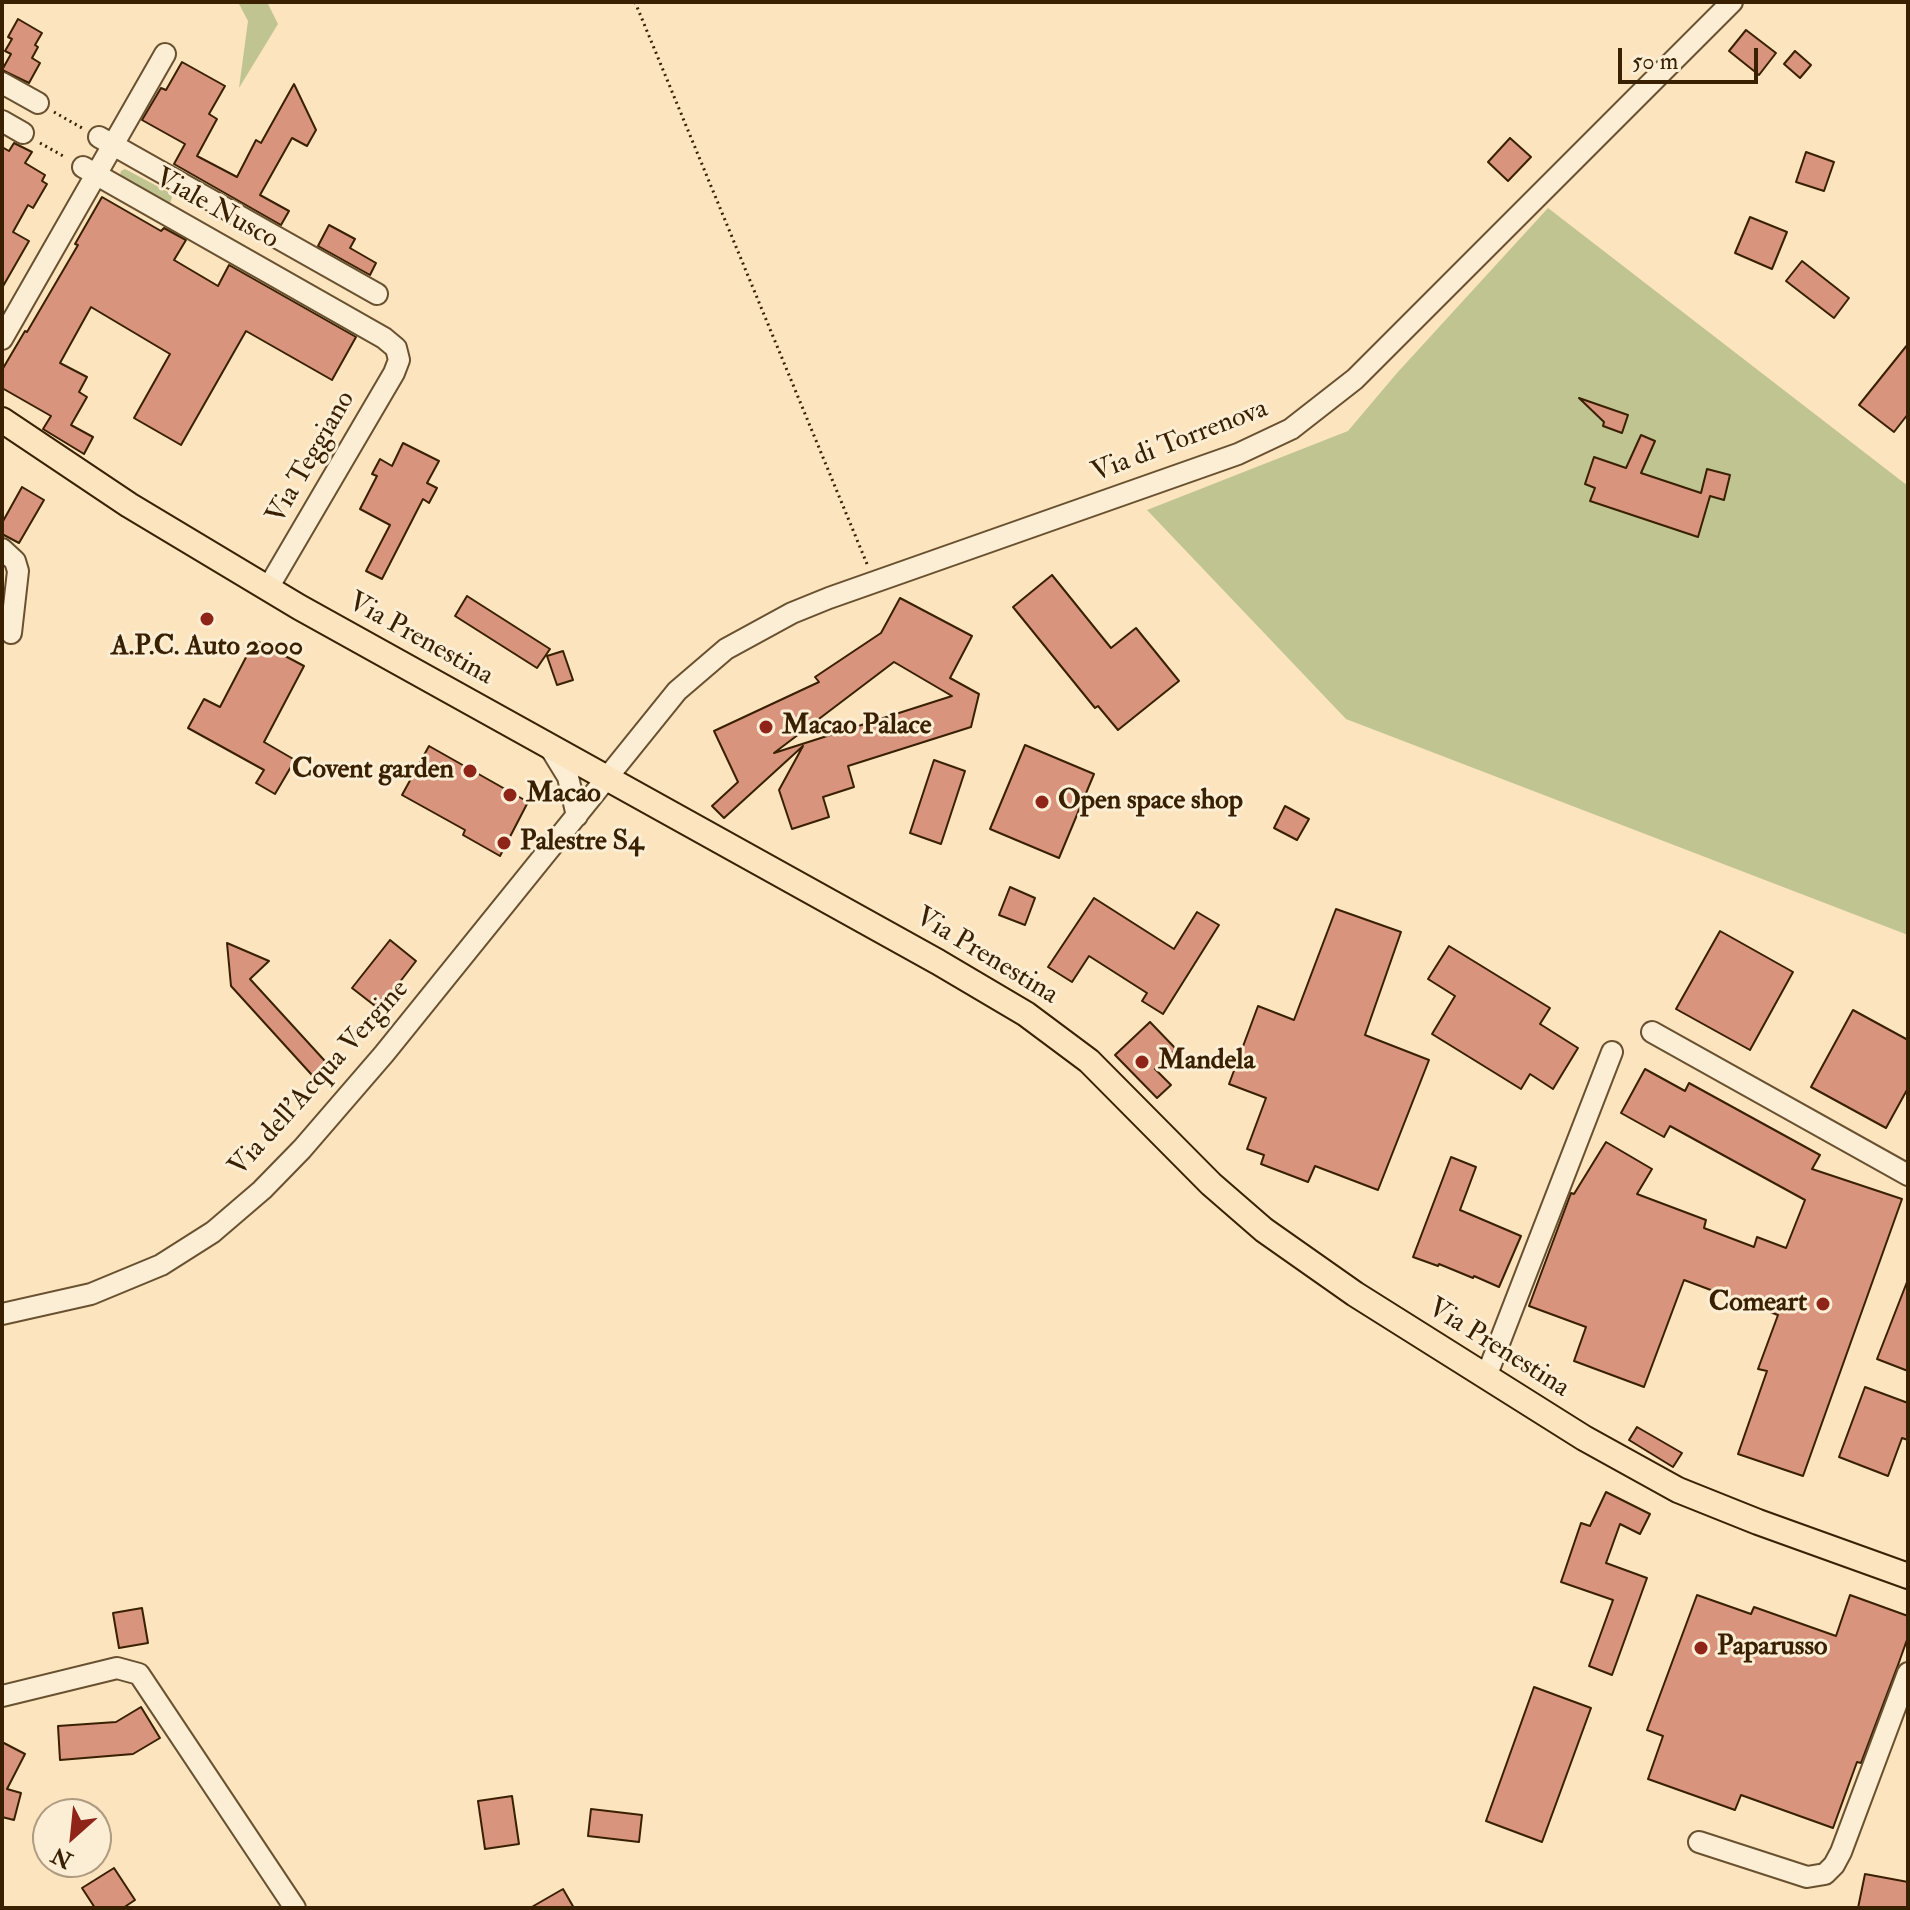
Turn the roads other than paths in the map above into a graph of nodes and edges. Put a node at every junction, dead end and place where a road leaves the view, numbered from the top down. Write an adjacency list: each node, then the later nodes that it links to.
1 (1732, 2): 20 (street, Via di Torrenova)
2 (165, 54): 8 (street)
3 (2, 84): 4 (street); 5 (street)
4 (2, 103)
5 (38, 103)
6 (2, 121): 7 (street)
7 (23, 133)
8 (107, 141): 9 (street); 10 (street, Viale Nusco)
9 (90, 171): 11 (street, Viale Nusco); 13 (street)
10 (203, 196): 11 (street); 12 (street, Viale Nusco)
11 (186, 225): 14 (street, Viale Nusco)
12 (377, 294)
13 (2, 339)
14 (398, 354): 17 (street, Via Teggiano)
15 (2, 420): 17 (main road, Via Prenestina)
16 (2, 549): 18 (street)
17 (268, 588): 19 (main road, Via Prenestina)
18 (11, 633)
19 (549, 746): 20 (main road, Via Prenestina); 21 (street)
20 (607, 779): 21 (street, Via dell'Acqua Vergine); 26 (main road, Via Prenestina)
21 (577, 816): 25 (street, Via dell'Acqua Vergine)
22 (1652, 1032): 24 (street)
23 (1612, 1052): 26 (street)
24 (1908, 1175)
25 (2, 1314)
26 (1486, 1377): 27 (main road, Via Prenestina)
27 (1908, 1576)
28 (1908, 1673): 30 (street)
29 (2, 1696): 31 (street)
30 (1699, 1842)
31 (295, 1908)

